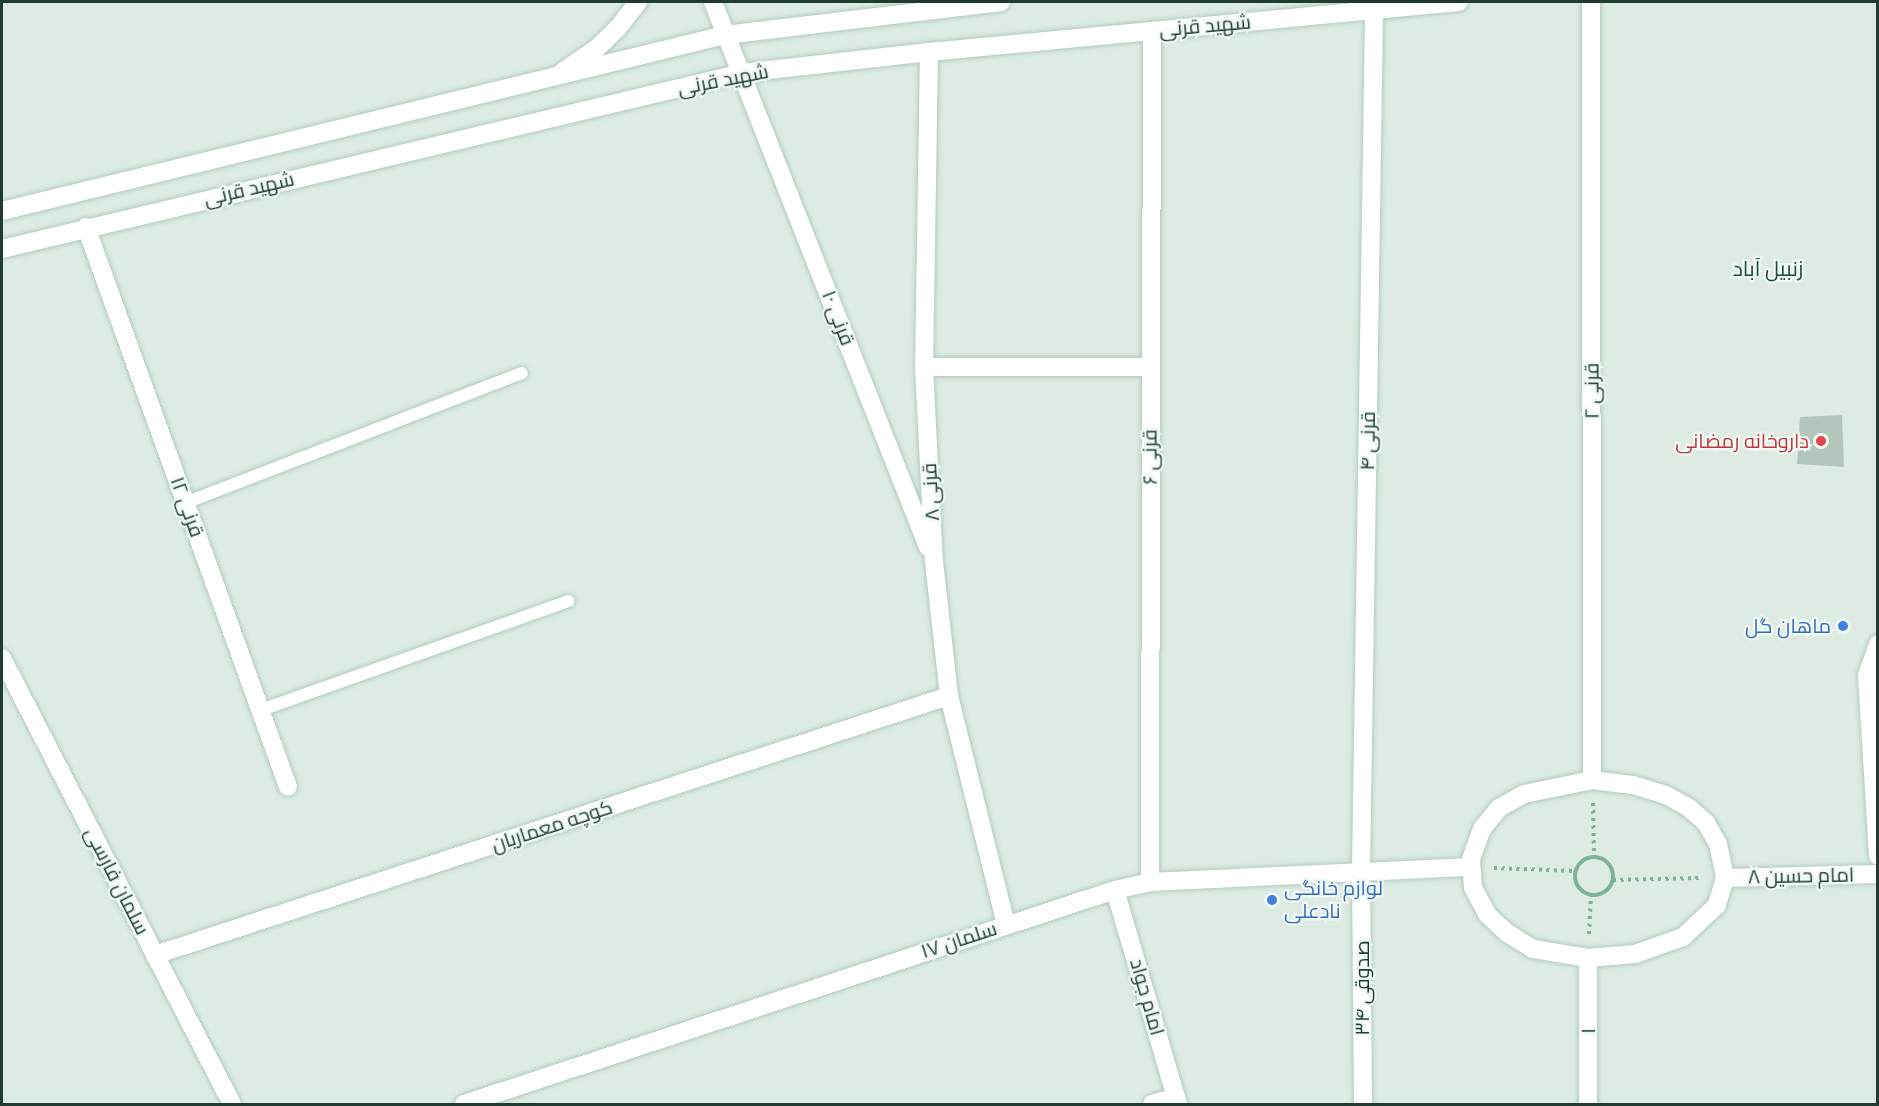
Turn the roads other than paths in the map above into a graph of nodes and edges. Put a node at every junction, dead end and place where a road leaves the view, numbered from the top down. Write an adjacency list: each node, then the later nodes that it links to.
1 (638, 2): 11 (street)
2 (714, 2): 8 (street, قرنی ۱۰)
3 (1001, 2): 8 (street, شهید قرنی)
4 (1459, 2): 6 (street, شهید قرنی)
5 (1591, 2): 25 (street, قرنی ۲)
6 (1374, 10): 7 (street, شهید قرنی); 29 (street, قرنی ۴)
7 (1152, 31): 9 (street, شهید قرنی); 16 (street, قرنی ۶)
8 (726, 35): 10 (street, قرنی ۱۰); 11 (street, شهید قرنی)
9 (929, 52): 10 (street, شهید قرنی); 15 (street, قرنی ۸)
10 (742, 73): 13 (street, شهید قرنی); 19 (street, قرنی ۱۰)
11 (553, 77): 12 (street, شهید قرنی)
12 (2, 211)
13 (86, 227): 14 (street, شهید قرنی); 18 (street, قرنی ۱۲)
14 (2, 249)
15 (924, 367): 16 (street); 19 (street, قرنی ۸)
16 (1151, 367): 32 (street, قرنی ۶)
17 (522, 373): 18 (lane)
18 (185, 503): 24 (street, قرنی ۱۲)
19 (934, 562): 23 (street, قرنی ۸)
20 (568, 601): 24 (lane)
21 (1878, 644): 27 (street)
22 (2, 658): 35 (street, سلمان فارسی)
23 (949, 696): 34 (street, قرنی ۸); 35 (street, کوچه معماریان)
24 (261, 710): 26 (street, قرنی ۱۲)
25 (1592, 780): 28 (street); 31 (street)
26 (288, 787)
27 (1878, 856)
28 (1471, 867): 29 (street, سلمان ۱۷); 36 (street)
29 (1361, 871): 32 (street, سلمان ۱۷); 41 (street, صدوقی ۳۴)
30 (1878, 874): 31 (street, امام حسین ۸)
31 (1725, 878): 36 (street)
32 (1149, 882): 33 (street, سلمان ۱۷)
33 (1115, 890): 34 (street, سلمان ۱۷); 37 (street, امام جواد)
34 (1006, 924): 39 (street, سلمان ۱۷)
35 (155, 955): 38 (street, سلمان فارسی)
36 (1588, 958): 42 (street, ۱)
37 (1177, 1101): 40 (street)
38 (232, 1104)
39 (464, 1104)
40 (1152, 1104)
41 (1363, 1104)
42 (1587, 1104)

